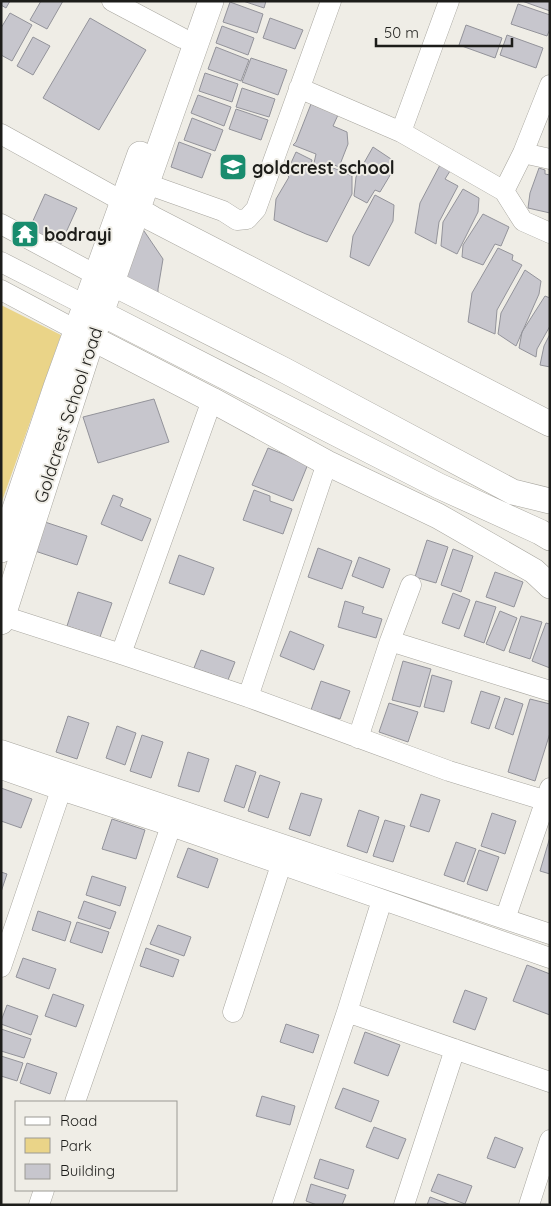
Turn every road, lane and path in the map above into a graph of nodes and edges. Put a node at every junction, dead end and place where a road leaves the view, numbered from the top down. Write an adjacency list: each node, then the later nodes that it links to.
1 (112, 1): 6 (street)
2 (194, 1): 6 (street)
3 (211, 1): 13 (street)
4 (332, 1): 8 (street)
5 (449, 1): 9 (street)
6 (182, 38): 15 (street)
7 (550, 85): 11 (street)
8 (299, 88): 9 (street); 13 (street)
9 (401, 132): 14 (street)
10 (1, 134): 15 (street)
11 (523, 153): 12 (street); 14 (street)
12 (550, 159)
13 (148, 184): 15 (street)
14 (504, 191): 17 (street)
15 (130, 205): 19 (street, Goldcrest School road); 24 (street)
16 (1, 224): 19 (street)
17 (550, 233)
18 (1, 262): 21 (street)
19 (104, 279): 21 (street, Goldcrest School road); 26 (street)
20 (1, 290): 22 (street)
21 (93, 308): 22 (street, Goldcrest School road); 27 (street)
22 (84, 334): 23 (street); 28 (street, Goldcrest School road); 31 (street, Goldcrest School road)
23 (212, 400): 25 (street); 33 (street)
24 (550, 424)
25 (328, 463): 30 (street); 35 (street)
26 (550, 501)
27 (550, 538)
28 (1, 550)
29 (411, 585): 32 (street)
30 (550, 586)
31 (2, 619): 33 (street)
32 (390, 641): 34 (street); 36 (street)
33 (122, 654): 35 (street)
34 (550, 692)
35 (248, 697): 36 (street)
36 (358, 738): 40 (street)
37 (1, 750): 44 (street)
38 (1, 769): 39 (street)
39 (61, 790): 41 (street); 47 (street)
40 (548, 797): 44 (street)
41 (171, 826): 42 (street); 52 (street)
42 (281, 866): 43 (street); 48 (street)
43 (382, 900): 46 (street); 49 (street)
44 (505, 919): 45 (street)
45 (550, 934)
46 (550, 958)
47 (1, 966)
48 (232, 1012)
49 (347, 1012): 50 (street); 56 (street)
50 (455, 1049): 51 (street); 57 (street)
51 (550, 1082)
52 (75, 1101)
53 (550, 1140): 58 (street)
54 (44, 1191): 55 (street)
55 (39, 1205)
56 (282, 1205)
57 (404, 1205)
58 (529, 1205)

